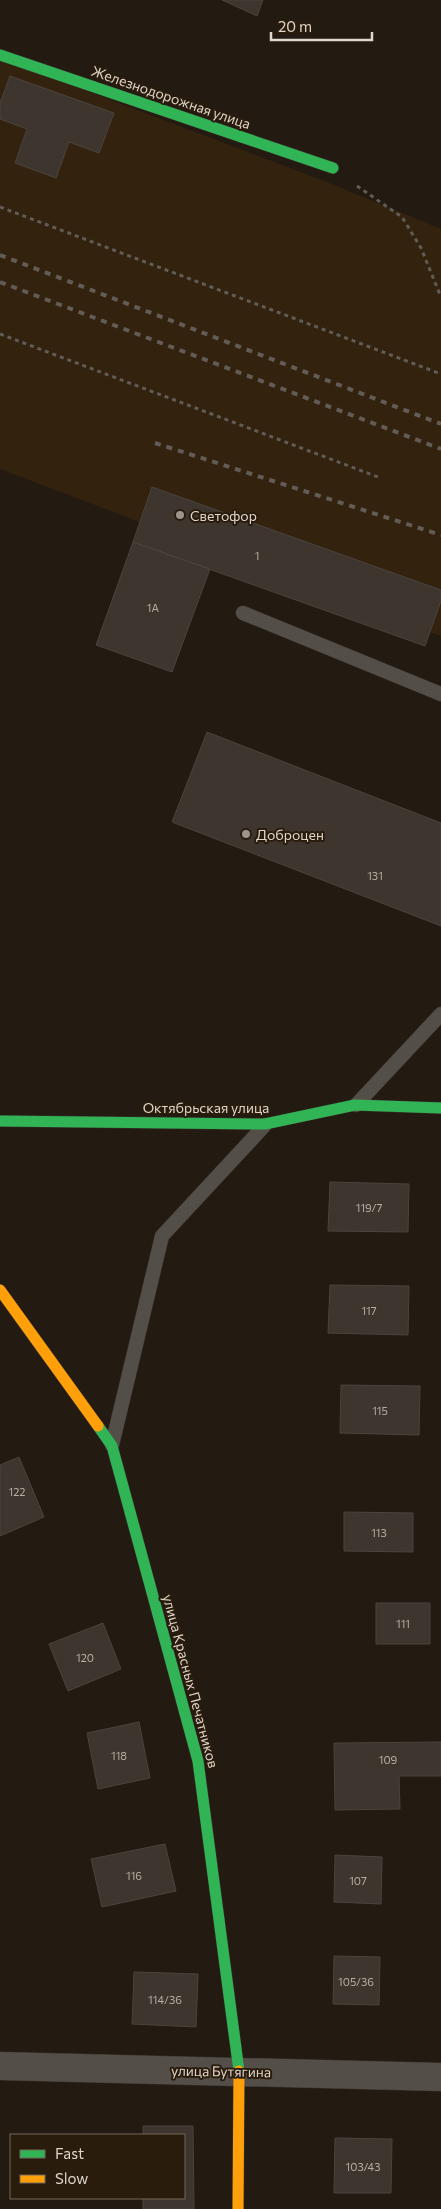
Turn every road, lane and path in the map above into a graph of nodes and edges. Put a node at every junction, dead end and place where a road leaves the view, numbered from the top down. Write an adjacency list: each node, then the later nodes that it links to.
1 (0, 55): 2 (street, Железнодорожная улица)
2 (333, 168): 4 (path)
3 (0, 207): 6 (path)
4 (441, 297)
5 (0, 334): 7 (path)
6 (441, 374)
7 (378, 477)
8 (243, 613): 9 (lane)
9 (441, 694)
10 (441, 1014): 11 (lane)
11 (355, 1106): 12 (street, Октябрьская улица); 14 (street, Октябрьская улица)
12 (441, 1108)
13 (0, 1121): 14 (street, Октябрьская улица)
14 (265, 1124): 16 (lane)
15 (0, 1290): 16 (street, улица Красных Печатников)
16 (112, 1446): 18 (street, улица Красных Печатников)
17 (0, 2066): 18 (street, улица Бутягина)
18 (239, 2072): 19 (street, улица Бутягина); 20 (street, улица Красных Печатников)
19 (441, 2077)
20 (238, 2209)

